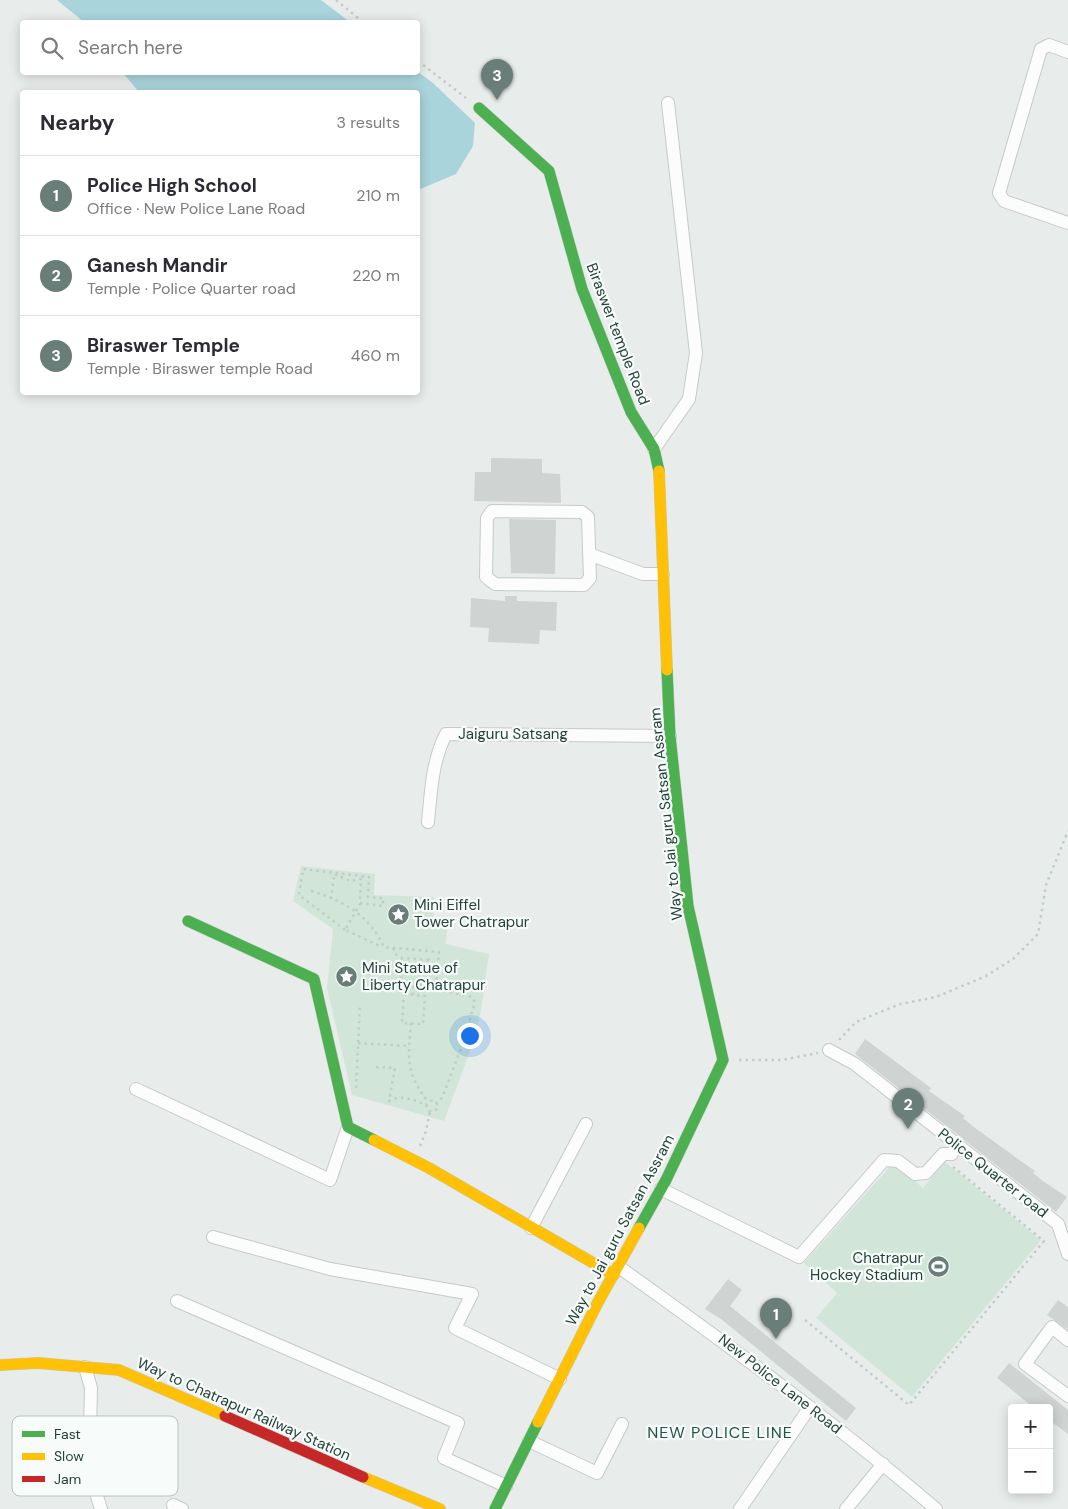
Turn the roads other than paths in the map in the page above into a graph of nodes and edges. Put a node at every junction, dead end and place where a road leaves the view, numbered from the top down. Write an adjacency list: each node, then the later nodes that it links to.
1 (1068, 52): 4 (street)
2 (668, 103): 5 (street)
3 (479, 108): 5 (street, Biraswer temple Road)
4 (1068, 223)
5 (654, 449): 7 (street, Way to Jai guru Satsan Assram)
6 (589, 554): 6 (street); 7 (street)
7 (663, 574): 8 (street, Way to Jai guru Satsan Assram)
8 (670, 736): 9 (street, Jaiguru Satsang); 16 (street, Way to Jai guru Satsan Assram)
9 (428, 822)
10 (188, 921): 14 (street)
11 (829, 1050): 19 (street, Police Quarter road)
12 (136, 1089): 14 (street)
13 (586, 1124): 17 (street)
14 (348, 1127): 17 (street)
15 (947, 1155): 16 (street)
16 (661, 1190): 20 (street, Way to Jai guru Satsan Assram)
17 (531, 1228): 20 (street)
18 (213, 1237): 25 (street)
19 (1068, 1254)
20 (616, 1271): 25 (street, Way to Jai guru Satsan Assram); 27 (street, New Police Lane Road)
21 (177, 1302): 32 (street)
22 (1068, 1340): 26 (street)
23 (0, 1365): 24 (street, Way to Chatrapur Railway Station)
24 (85, 1367): 28 (street); 35 (street, Way to Chatrapur Railway Station)
25 (560, 1379): 30 (street, Way to Jai guru Satsan Assram)
26 (1068, 1396)
27 (810, 1407): 31 (street, New Police Lane Road); 37 (street)
28 (90, 1416)
29 (622, 1424): 30 (street)
30 (529, 1441): 32 (street, Way to Jai guru Satsan Assram)
31 (883, 1464): 38 (street); 39 (street, New Police Lane Road)
32 (506, 1486): 36 (street, Way to Jai guru Satsan Assram)
33 (97, 1496): 34 (street)
34 (101, 1509)
35 (440, 1509)
36 (495, 1509)
37 (740, 1509)
38 (846, 1509)
39 (936, 1509)

